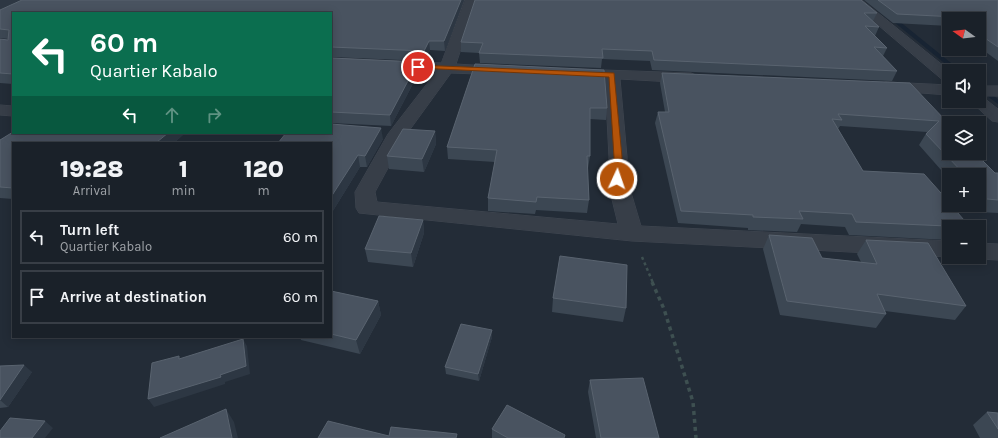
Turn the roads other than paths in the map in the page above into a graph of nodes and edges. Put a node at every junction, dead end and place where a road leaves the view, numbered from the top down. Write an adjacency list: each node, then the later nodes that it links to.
1 (471, 0): 4 (street)
2 (855, 0): 6 (street)
3 (332, 62): 4 (street)
4 (447, 68): 5 (street); 18 (street)
5 (519, 71)
6 (942, 72)
7 (558, 73): 8 (street)
8 (612, 75): 9 (street); 18 (street)
9 (704, 79)
10 (870, 86): 11 (street)
11 (942, 90)
12 (986, 90): 13 (street)
13 (998, 91)
14 (986, 107): 17 (street)
15 (0, 110): 16 (street)
16 (12, 111)
17 (998, 117)
18 (632, 233): 19 (street)
19 (942, 249)
20 (986, 251): 21 (street)
21 (998, 252)

